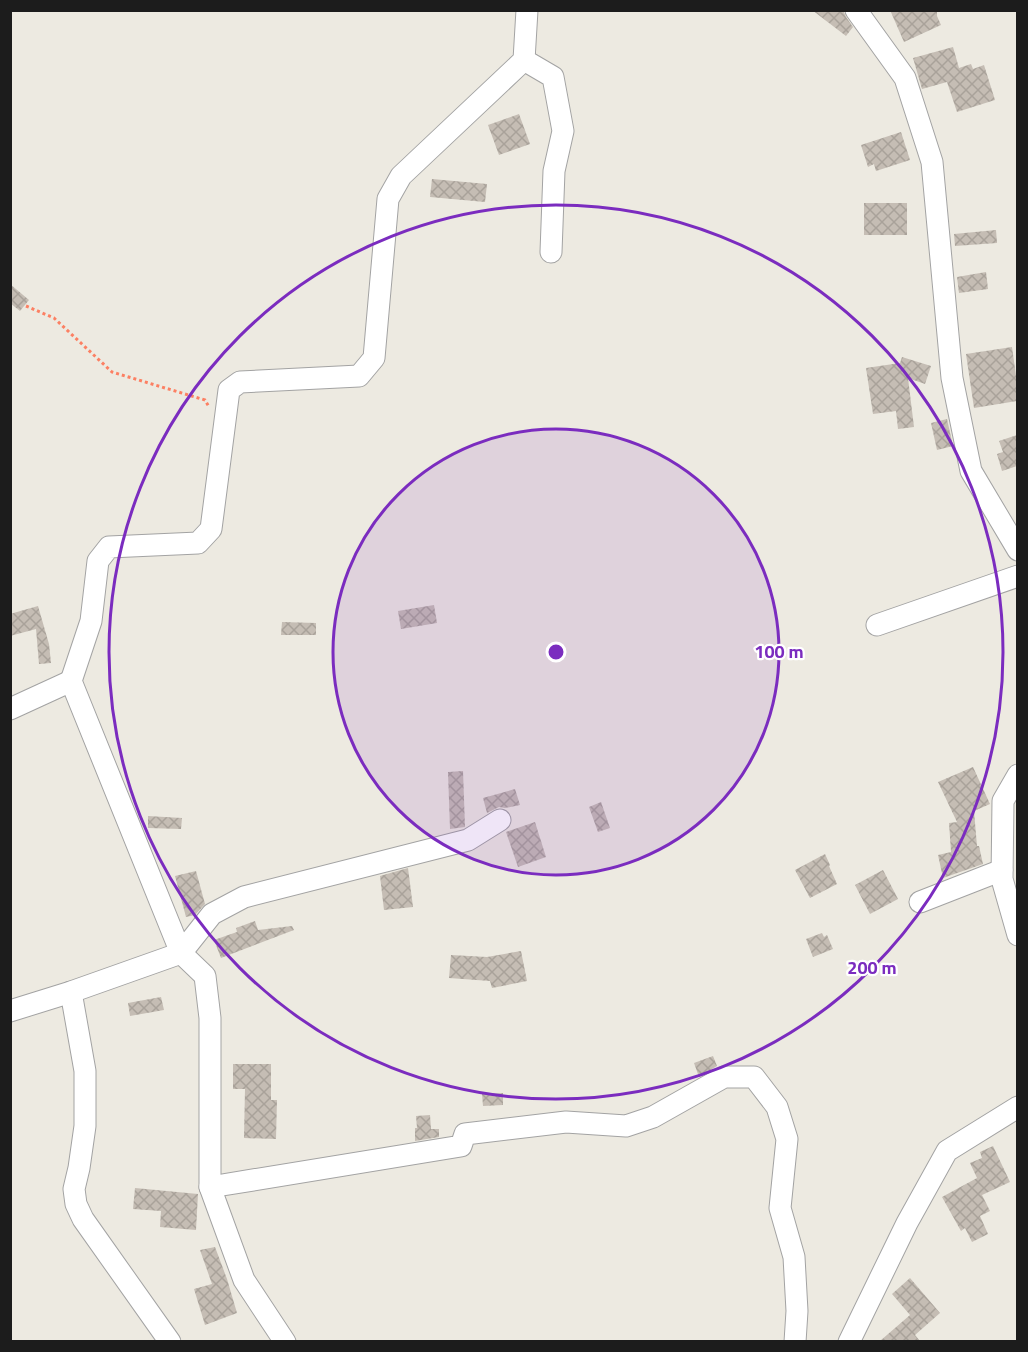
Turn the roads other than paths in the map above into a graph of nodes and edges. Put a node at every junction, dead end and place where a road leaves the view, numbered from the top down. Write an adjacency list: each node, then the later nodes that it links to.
1 (527, 10): 3 (street)
2 (856, 10): 5 (street)
3 (524, 60): 4 (street); 8 (street)
4 (551, 252)
5 (1017, 550)
6 (1017, 576): 7 (street)
7 (877, 625)
8 (71, 681): 9 (street); 15 (street)
9 (10, 709)
10 (1017, 775): 12 (street)
11 (500, 820): 15 (street)
12 (1002, 870): 13 (street); 14 (street)
13 (920, 902)
14 (1017, 935)
15 (181, 953): 16 (street); 19 (street)
16 (71, 992): 17 (street); 20 (street)
17 (10, 1011)
18 (1017, 1107): 23 (street)
19 (210, 1187): 21 (street); 22 (street)
20 (170, 1341)
21 (285, 1341)
22 (795, 1341)
23 (849, 1341)

